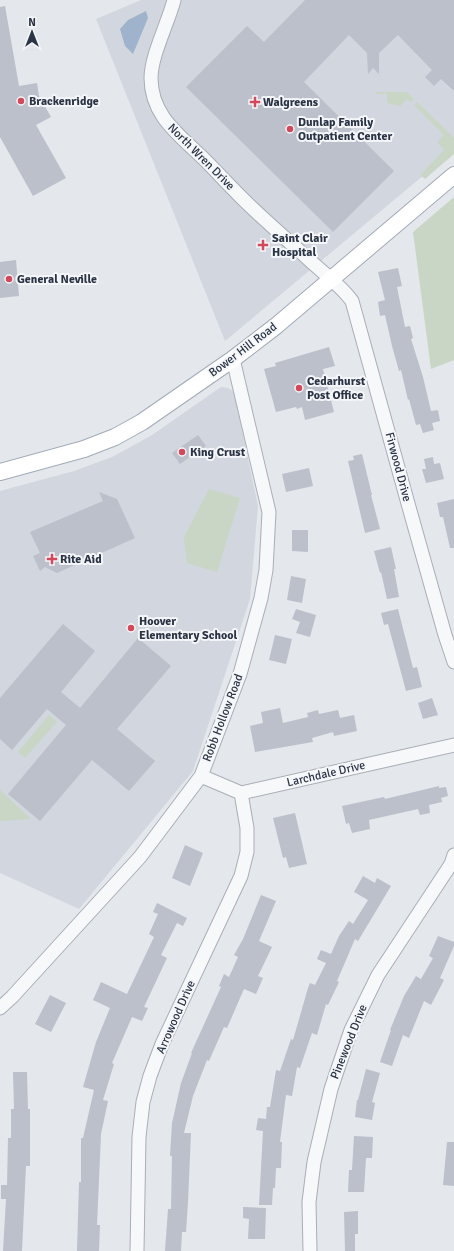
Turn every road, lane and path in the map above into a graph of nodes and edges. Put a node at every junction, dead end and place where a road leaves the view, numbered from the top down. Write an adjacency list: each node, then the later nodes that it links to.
1 (174, 0): 3 (street, North Wren Drive)
2 (454, 175): 3 (main road, Bower Hill Road)
3 (332, 280): 4 (main road, Bower Hill Road); 6 (street, Firwood Drive)
4 (233, 359): 5 (main road, Bower Hill Road); 9 (street, Robb Hollow Road)
5 (0, 472)
6 (450, 633): 7 (street, Firwood Drive)
7 (454, 662)
8 (454, 745): 10 (street, Larchdale Drive)
9 (201, 776): 10 (street); 12 (street, Robb Hollow Road)
10 (241, 793): 13 (street, Arrowood Drive)
11 (453, 861): 14 (street, Pinewood Drive)
12 (0, 1008)
13 (137, 1251)
14 (310, 1251)

